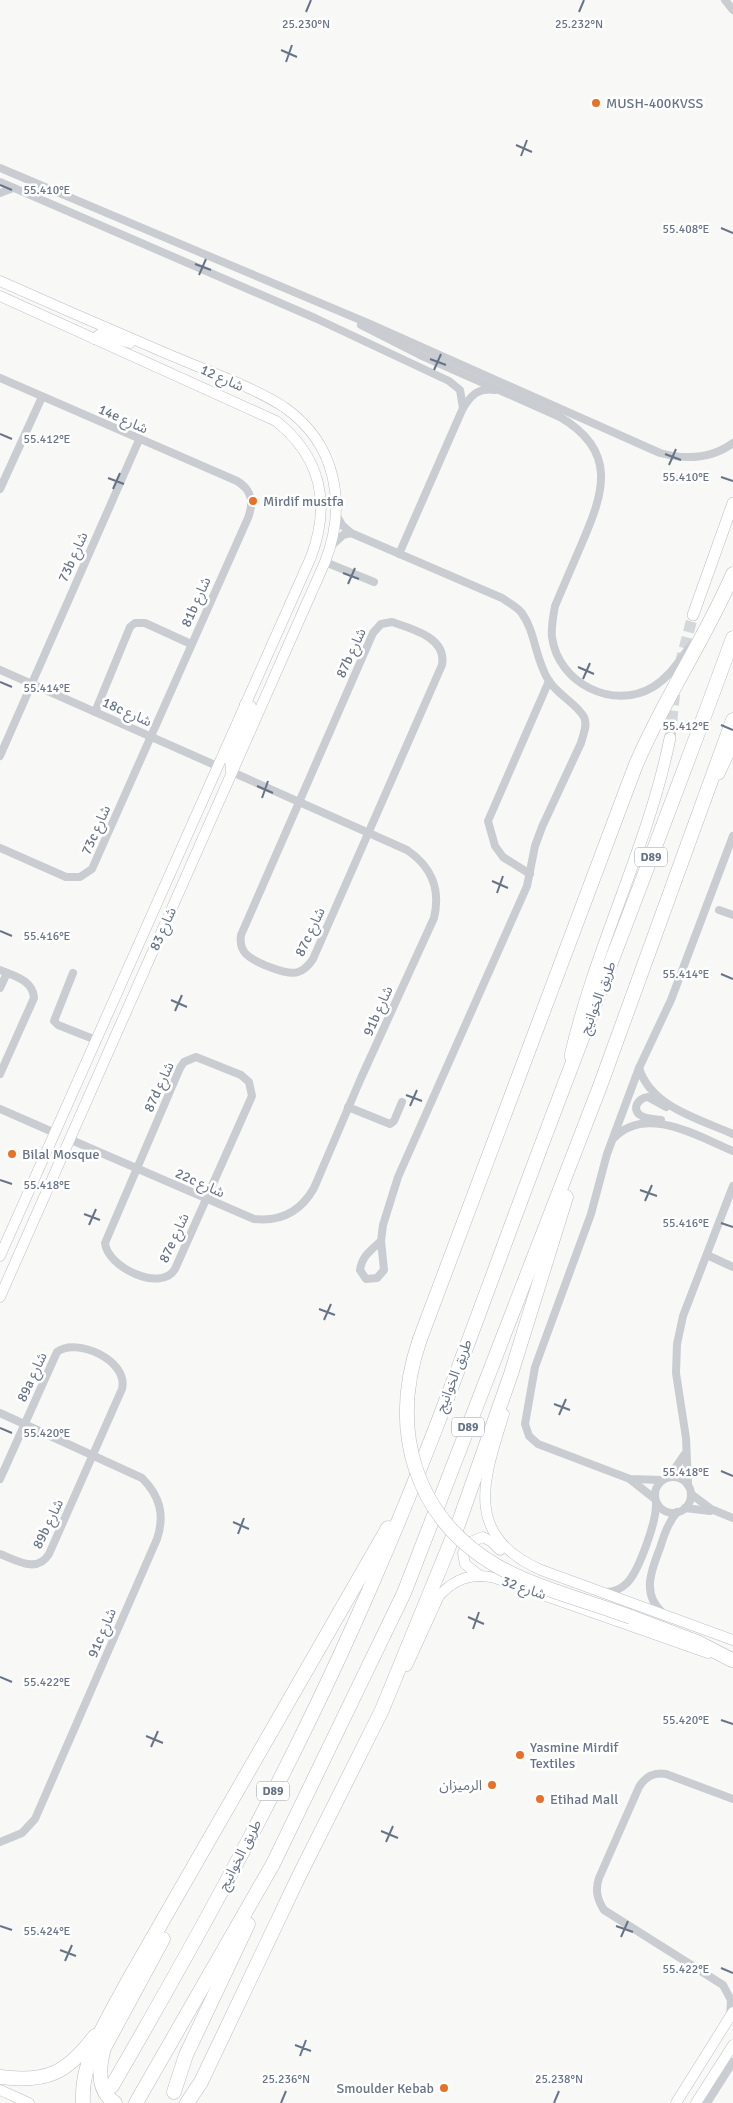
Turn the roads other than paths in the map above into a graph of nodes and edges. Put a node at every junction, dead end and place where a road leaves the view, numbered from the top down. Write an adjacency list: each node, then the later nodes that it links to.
1 (726, 0): 2 (street)
2 (733, 10)
3 (0, 168): 10 (street)
4 (0, 182): 5 (street)
5 (13, 188): 6 (street); 16 (street)
6 (0, 193)
7 (0, 281): 9 (street, شارع 12)
8 (1, 297): 9 (street); 11 (street, شارع 12)
9 (63, 309): 12 (street, شارع 12)
10 (346, 316): 14 (street); 18 (street)
11 (94, 339): 12 (street); 26 (street, شارع 12)
12 (141, 343): 22 (street, شارع 12)
13 (0, 378): 15 (street, 14e شارع)
14 (504, 392): 16 (street); 31 (street)
15 (42, 397): 17 (street, 14e شارع); 20 (street)
16 (463, 408): 25 (street)
17 (139, 440): 19 (street, 14e شارع); 36 (street, 73b شارع)
18 (733, 443)
19 (238, 481): 33 (street, 81b شارع)
20 (0, 489)
21 (733, 503): 30 (main road)
22 (337, 516): 23 (street); 24 (street, شارع 12)
23 (351, 533): 24 (street); 25 (street)
24 (331, 546): 27 (street, شارع 12)
25 (399, 554): 35 (street)
26 (311, 557): 37 (street, شارع 83)
27 (325, 562): 29 (street); 45 (street, شارع 83)
28 (733, 574): 31 (highway)
29 (374, 582)
30 (693, 615)
31 (708, 626): 104 (highway, bridge)
32 (733, 638): 60 (highway, طريق الخوانيج / D89)
33 (191, 644): 38 (street); 40 (street, 81b شارع)
34 (0, 670): 36 (street, 18c شارع)
35 (549, 681): 51 (street); 51 (street)
36 (31, 684): 38 (street, 18c شارع); 43 (street)
37 (245, 704): 44 (street, شارع 83); 45 (street)
38 (95, 712): 40 (street, 18c شارع)
39 (733, 720): 47 (highway, D89)
40 (151, 737): 44 (street, 18c شارع); 50 (street, 73c شارع)
41 (670, 738): 60 (main road)
42 (733, 744): 47 (main road)
43 (0, 756)
44 (217, 766): 57 (street, شارع 83)
45 (232, 772): 46 (street); 69 (street, شارع 83)
46 (298, 802): 48 (street); 48 (street, 87c شارع); 48 (street, 87b شارع)
47 (701, 811): 61 (highway, D89)
48 (367, 832): 63 (street, 91b شارع)
49 (733, 836): 58 (street)
50 (0, 848)
51 (530, 874): 77 (street)
52 (719, 910): 53 (street)
53 (733, 915)
54 (3, 972): 56 (street); 59 (street)
55 (73, 974): 57 (street)
56 (0, 988)
57 (96, 1040): 67 (street, شارع 83)
58 (639, 1068): 65 (street); 70 (street)
59 (0, 1074)
60 (567, 1076): 90 (highway, طريق الخوانيج / D89)
61 (599, 1089): 82 (highway); 108 (highway, D89)
62 (402, 1102): 63 (street)
63 (348, 1107): 75 (street, 91b شارع)
64 (0, 1109): 67 (street)
65 (687, 1115): 66 (street); 68 (street)
66 (681, 1129): 70 (street); 71 (street)
67 (55, 1133): 79 (street, شارع 83)
68 (733, 1134)
69 (69, 1139): 73 (street, 22c شارع); 81 (street, شارع 83)
70 (612, 1139): 88 (street)
71 (730, 1149): 72 (street)
72 (733, 1158)
73 (136, 1169): 76 (street, 22c شارع); 76 (street, 87e شارع); 76 (street, 87d شارع)
74 (733, 1186): 78 (street)
75 (314, 1188): 76 (street, 22c شارع)
76 (206, 1200)
77 (381, 1241): 77 (street)
78 (707, 1254): 80 (street); 85 (street)
79 (0, 1256)
80 (733, 1266)
81 (0, 1297)
82 (511, 1374): 99 (street, شارع 32); 105 (highway)
83 (0, 1413): 84 (street, 91c شارع)
84 (24, 1424): 86 (street, 91c شارع); 86 (street, 89a شارع); 89 (street)
85 (685, 1451): 87 (street); 91 (street)
86 (94, 1454): 98 (street, 89b شارع); 107 (street, 91c شارع)
87 (665, 1478): 88 (street); 91 (street); 93 (street)
88 (630, 1479): 93 (street)
89 (0, 1480)
90 (413, 1484): 109 (highway); 118 (highway, طريق الخوانيج / D89)
91 (688, 1486): 92 (street)
92 (691, 1494): 94 (street); 96 (street)
93 (656, 1501): 95 (street); 101 (street)
94 (685, 1508): 95 (street); 96 (street)
95 (677, 1512): 102 (street)
96 (717, 1512): 97 (street)
97 (733, 1518)
98 (0, 1554)
99 (527, 1564): 100 (street); 101 (street, شارع 32)
100 (480, 1576): 104 (street, شارع 32); 105 (street, شارع 32)
101 (601, 1593): 102 (street, شارع 32)
102 (667, 1616): 103 (street, شارع 32)
103 (733, 1640)
104 (732, 1660)
105 (382, 1710): 113 (highway)
106 (733, 1799): 110 (street)
107 (0, 1842)
108 (273, 1864): 120 (highway); 124 (highway, D89)
109 (181, 1890): 114 (highway); 123 (highway)
110 (723, 1985): 111 (street); 112 (street)
111 (733, 1986)
112 (732, 2014): 126 (street)
113 (232, 2015): 120 (highway); 125 (highway)
114 (109, 2017): 117 (highway); 122 (highway)
115 (733, 2045): 127 (street)
116 (733, 2062): 128 (street)
117 (0, 2077)
118 (112, 2086)
119 (0, 2090): 121 (street)
120 (176, 2097)
121 (29, 2103)
122 (83, 2103)
123 (114, 2103)
124 (136, 2103)
125 (187, 2103)
126 (676, 2103)
127 (696, 2103)
128 (707, 2103)

